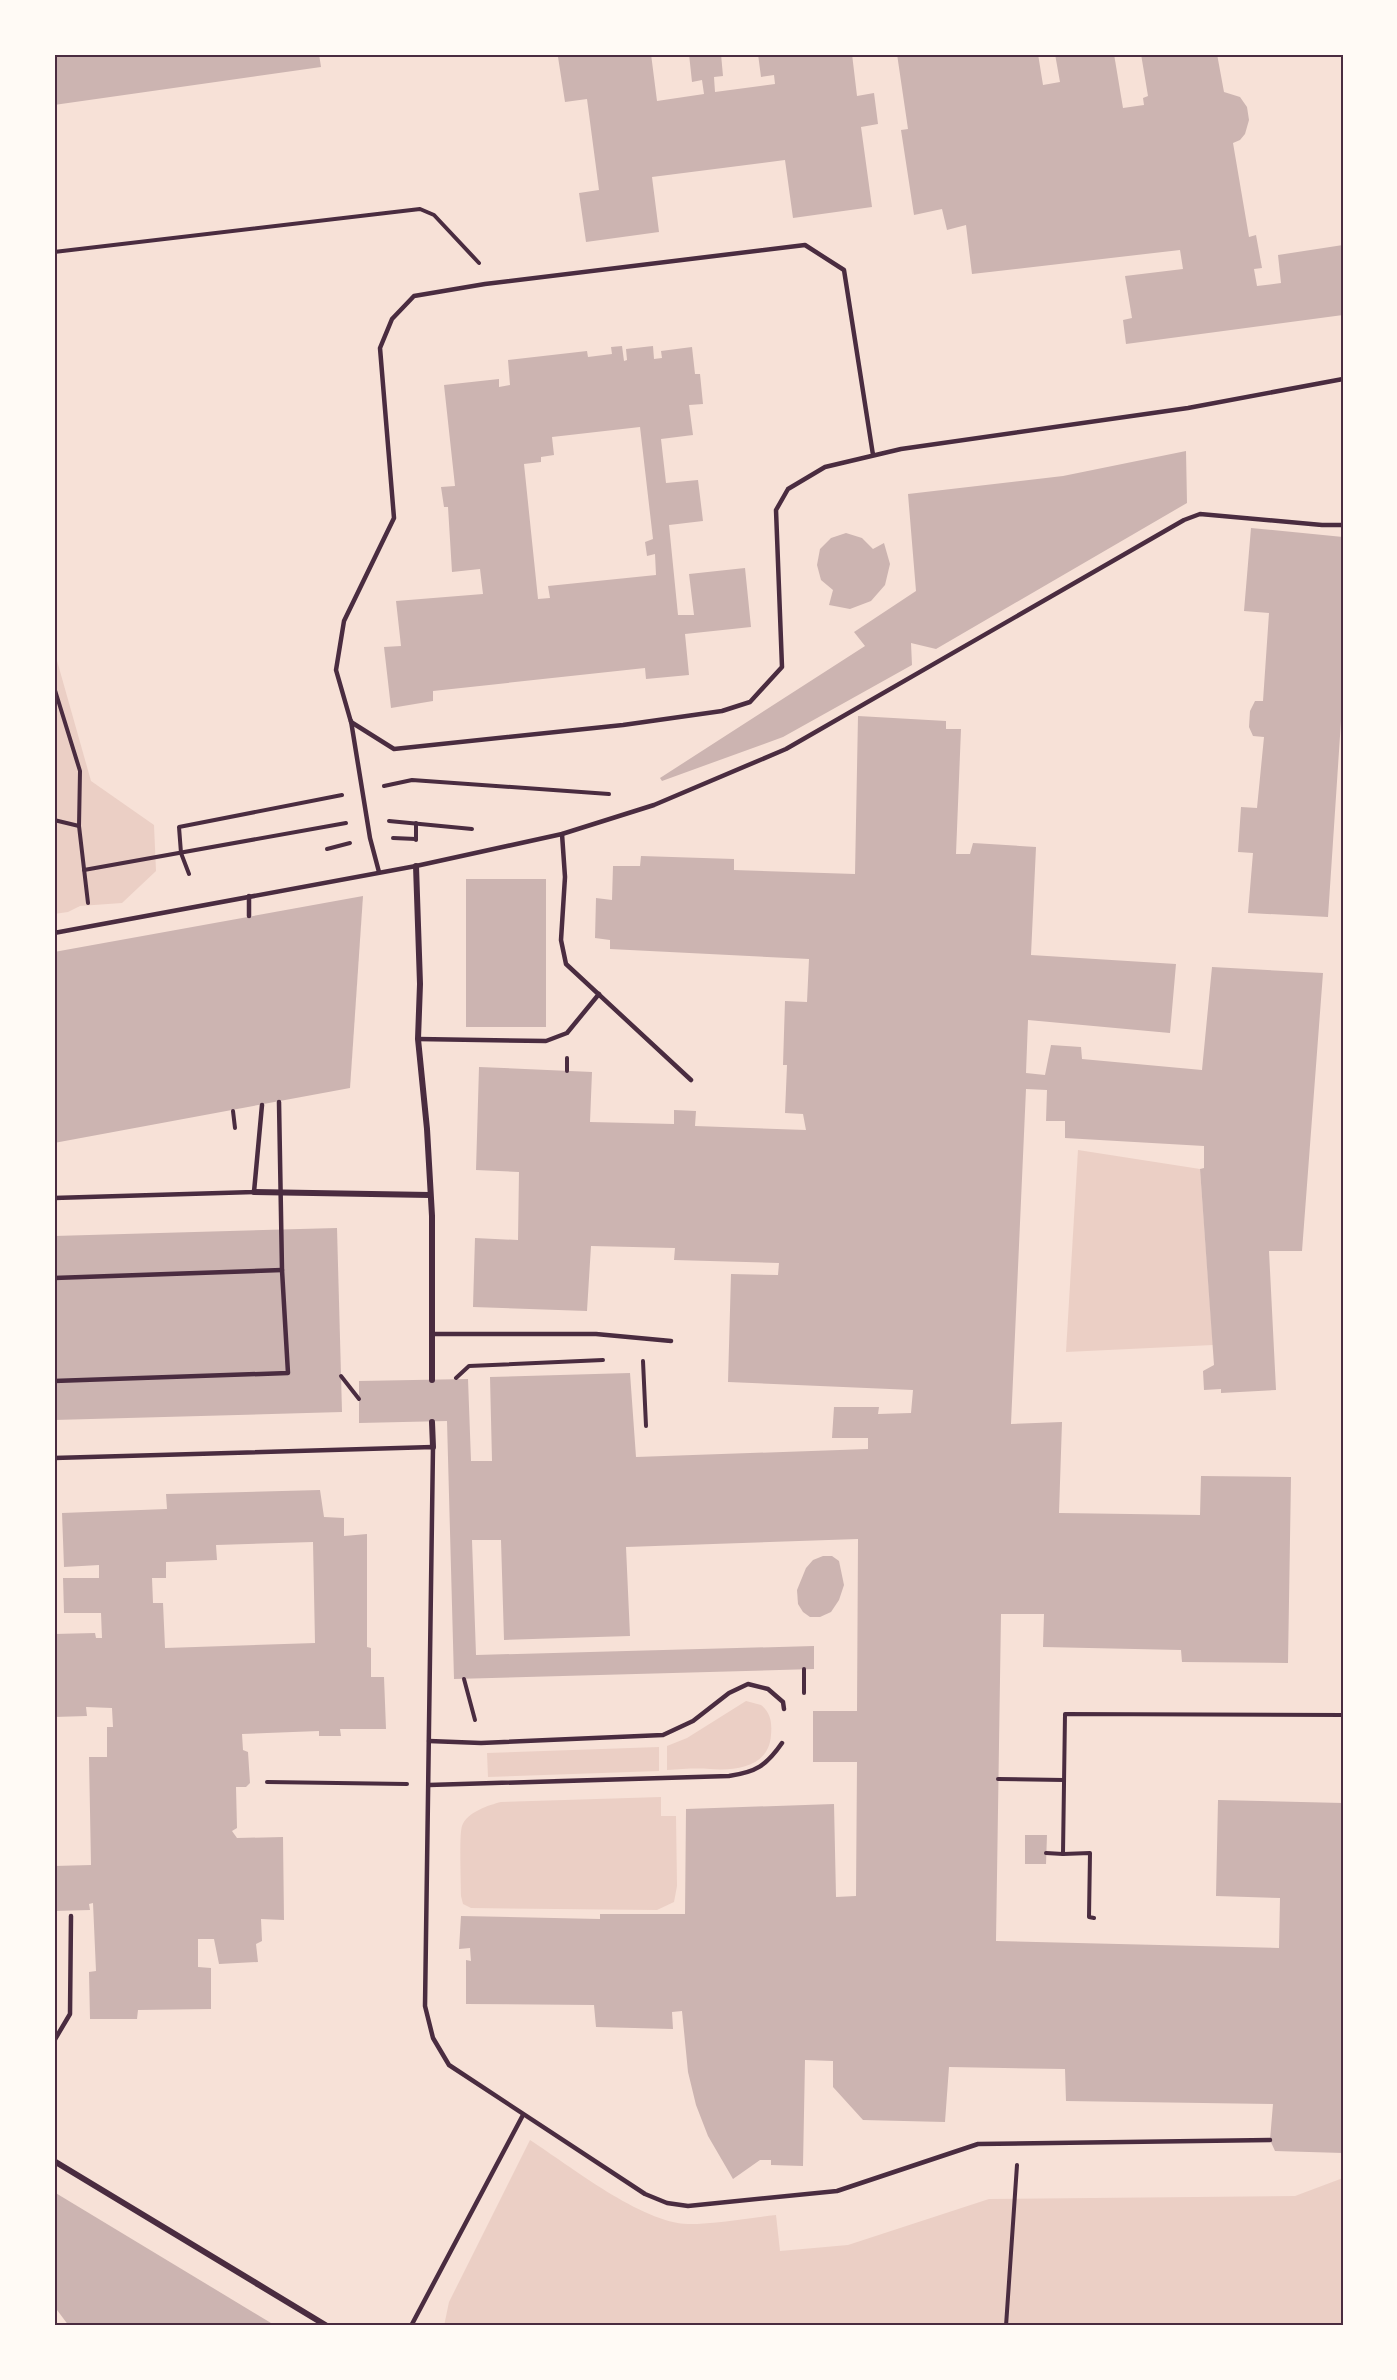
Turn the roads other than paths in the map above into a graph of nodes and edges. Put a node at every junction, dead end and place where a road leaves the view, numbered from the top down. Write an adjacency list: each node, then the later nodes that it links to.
1 (1343, 379): 2 (lane)
2 (873, 455): 4 (lane); 4 (lane)
3 (1343, 525): 5 (lane)
4 (351, 719): 7 (lane)
5 (562, 834): 6 (lane); 11 (lane)
6 (416, 866): 7 (lane); 12 (street)
7 (379, 872): 8 (lane)
8 (249, 896): 9 (lane); 10 (lane)
9 (249, 916)
10 (54, 933)
11 (598, 994): 12 (lane); 13 (lane)
12 (417, 1039): 17 (street)
13 (691, 1080)
14 (279, 1102): 19 (lane)
15 (261, 1105): 16 (lane)
16 (254, 1192): 17 (street); 18 (lane)
17 (430, 1195): 21 (street)
18 (54, 1198)
19 (282, 1270): 20 (lane); 24 (lane)
20 (54, 1278)
21 (432, 1335): 22 (lane); 23 (street)
22 (671, 1341)
23 (432, 1380)
24 (54, 1381)
25 (432, 1422): 26 (street)
26 (433, 1447): 27 (lane); 29 (lane)
27 (54, 1458)
28 (784, 1709): 29 (lane)
29 (429, 1741): 31 (lane)
30 (782, 1743): 31 (lane)
31 (429, 1785): 34 (lane)
32 (71, 1916): 33 (lane)
33 (54, 2041)
34 (523, 2115): 35 (lane); 38 (lane)
35 (1270, 2140)
36 (54, 2161): 37 (street)
37 (327, 2326)
38 (411, 2326)

